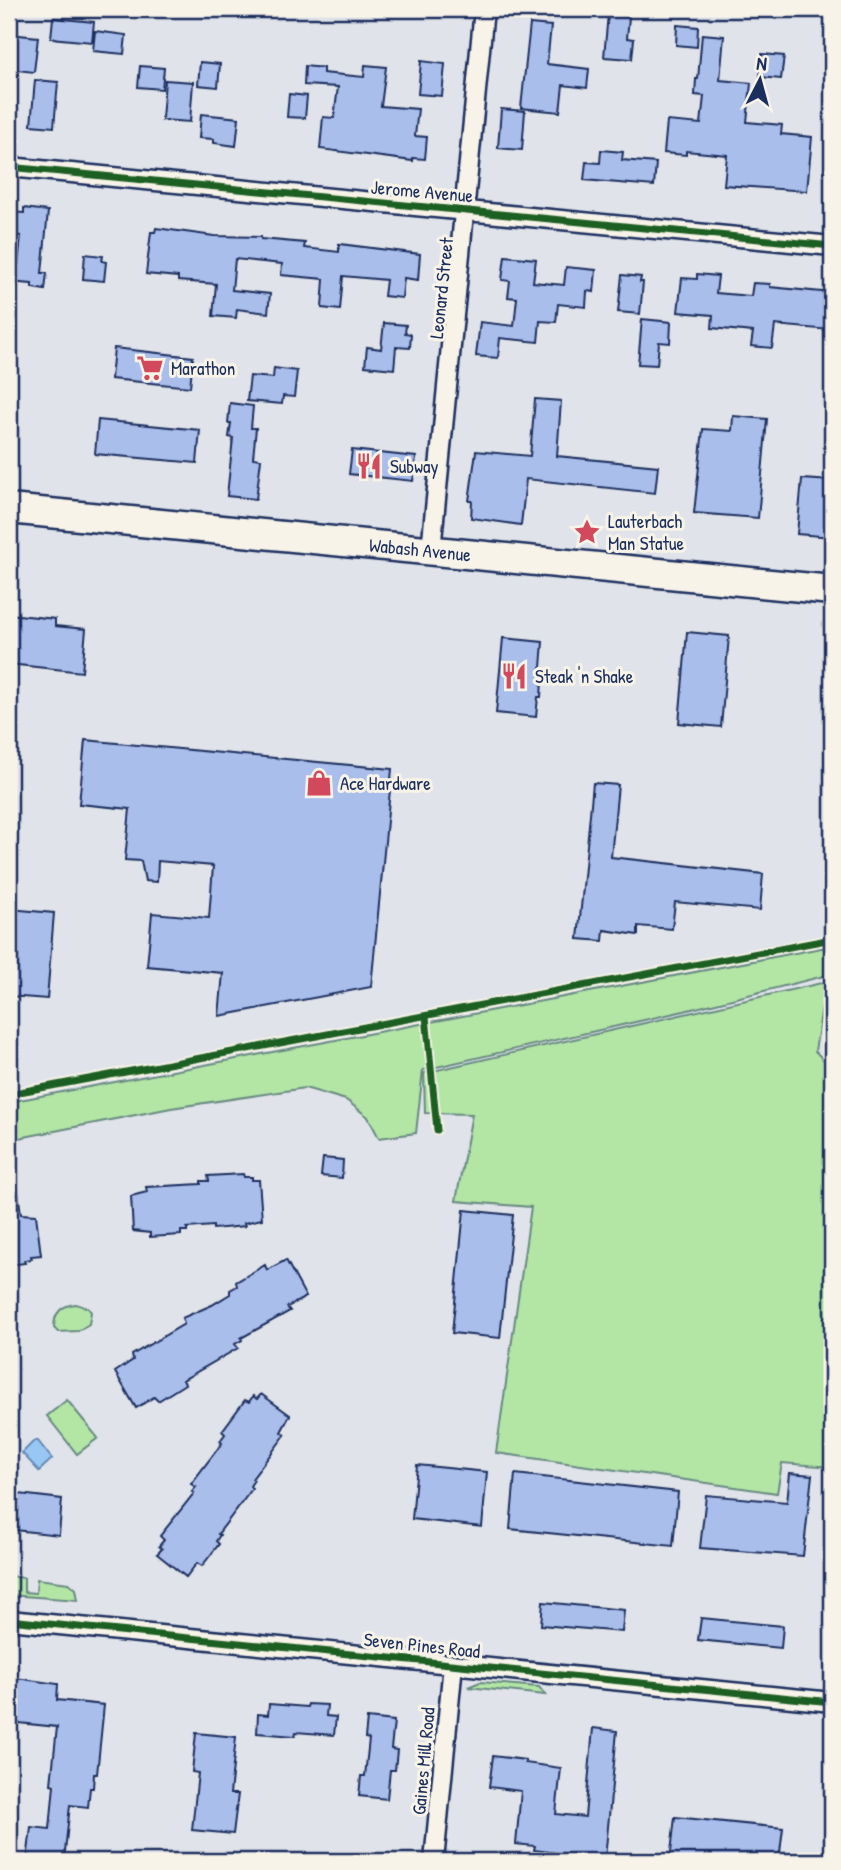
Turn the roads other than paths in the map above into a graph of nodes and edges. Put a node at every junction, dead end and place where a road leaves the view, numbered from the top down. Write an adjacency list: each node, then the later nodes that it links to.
1 (484, 9): 3 (street, Leonard Street)
2 (9, 167): 3 (street, Jerome Avenue)
3 (465, 211): 4 (street, Jerome Avenue); 6 (street, Leonard Street)
4 (832, 246)
5 (9, 509): 6 (main road, Wabash Avenue)
6 (431, 550): 7 (main road, Wabash Avenue)
7 (832, 590)
8 (9, 1620): 9 (street, Seven Pines Road)
9 (453, 1664): 10 (street, Seven Pines Road); 11 (street, Gaines Mill Road)
10 (832, 1702)
11 (434, 1861)

